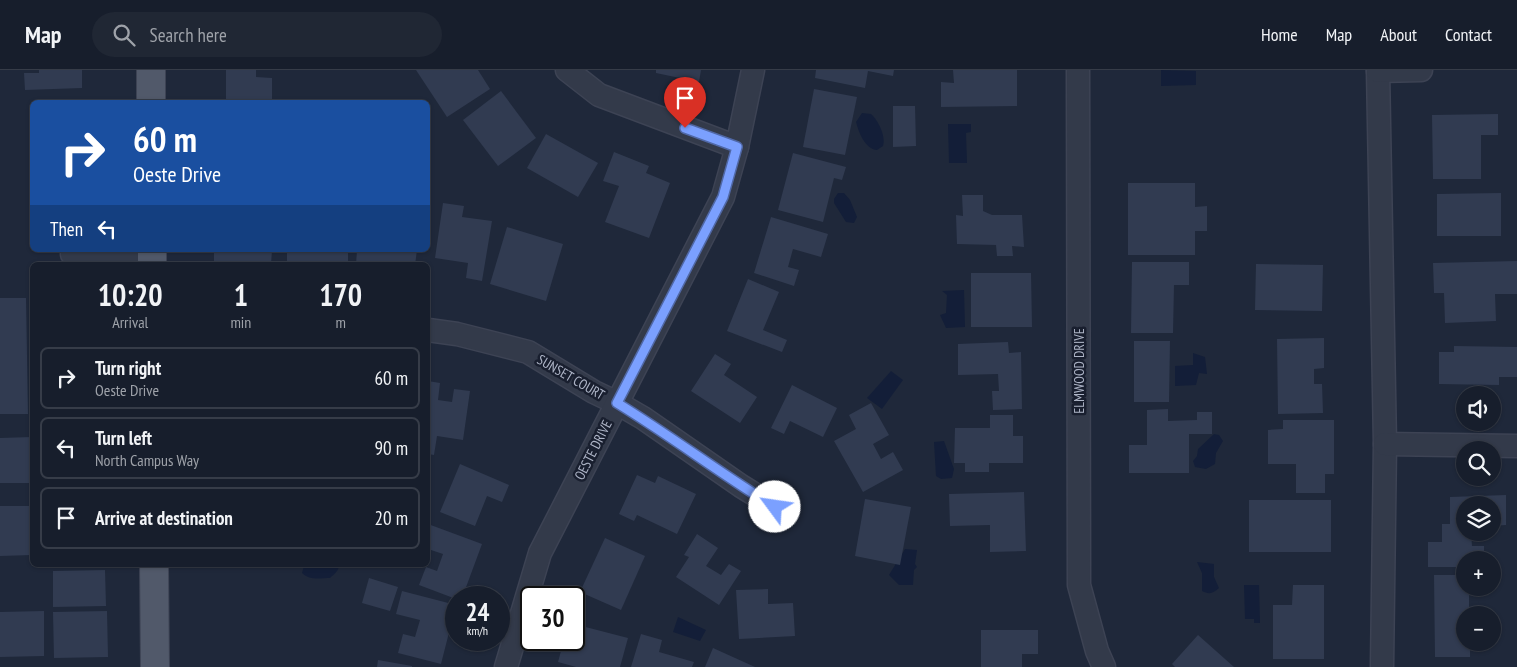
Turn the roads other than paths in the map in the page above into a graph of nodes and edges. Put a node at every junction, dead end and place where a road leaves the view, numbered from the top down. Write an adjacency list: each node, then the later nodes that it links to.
1 (151, 70): 7 (main road)
2 (567, 70): 8 (street)
3 (753, 70): 8 (street, OESTE DRIVE)
4 (1078, 70): 19 (street, ELMWOOD DRIVE)
5 (1421, 70): 6 (street)
6 (1378, 71): 13 (street)
7 (151, 100)
8 (737, 147): 12 (street, OESTE DRIVE)
9 (72, 254): 10 (street)
10 (152, 256)
11 (430, 330): 12 (street, SUNSET COURT)
12 (617, 403): 15 (street, SUNSET COURT); 18 (street, OESTE DRIVE)
13 (1384, 444): 14 (street); 20 (street)
14 (1517, 446)
15 (775, 507)
16 (154, 567): 17 (main road)
17 (155, 667)
18 (506, 667)
19 (1104, 667)
20 (1382, 667)

